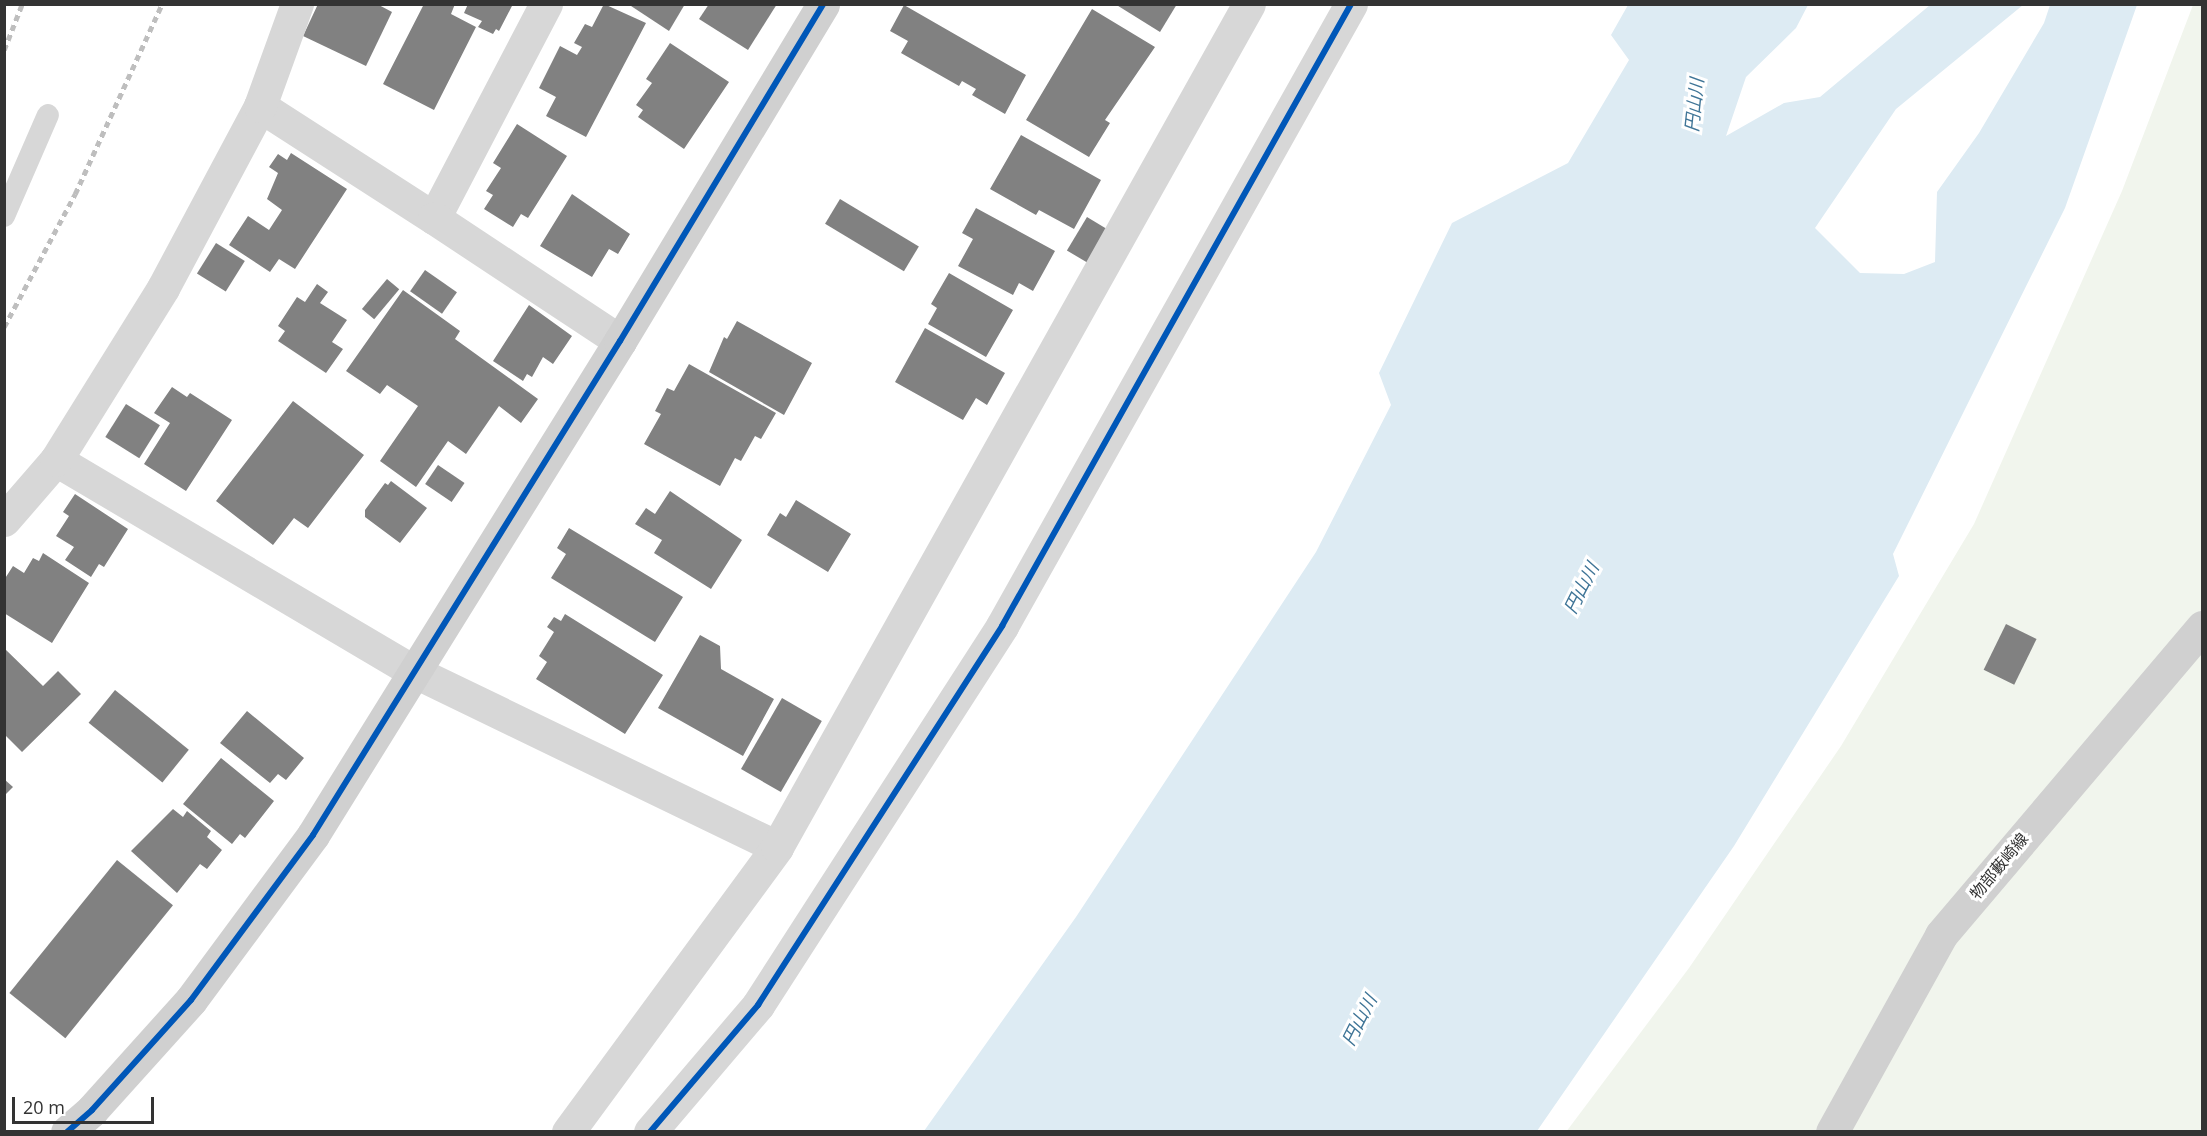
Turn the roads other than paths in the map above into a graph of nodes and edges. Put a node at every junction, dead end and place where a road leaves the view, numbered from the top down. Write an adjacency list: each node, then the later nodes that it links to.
1 (297, 4): 6 (street)
2 (546, 4): 9 (street)
3 (823, 4): 10 (street)
4 (1249, 4): 15 (street)
5 (1352, 4): 18 (street)
6 (260, 106): 9 (street); 11 (street)
7 (48, 115): 8 (lane)
8 (4, 216)
9 (434, 218): 10 (street)
10 (620, 341): 14 (street)
11 (56, 460): 12 (street); 14 (street)
12 (4, 520)
13 (2202, 627): 19 (street, 物部藪崎線)
14 (415, 672): 15 (street); 16 (street)
15 (777, 847): 17 (street)
16 (68, 1131)
17 (568, 1131)
18 (650, 1131)
19 (1832, 1131)

